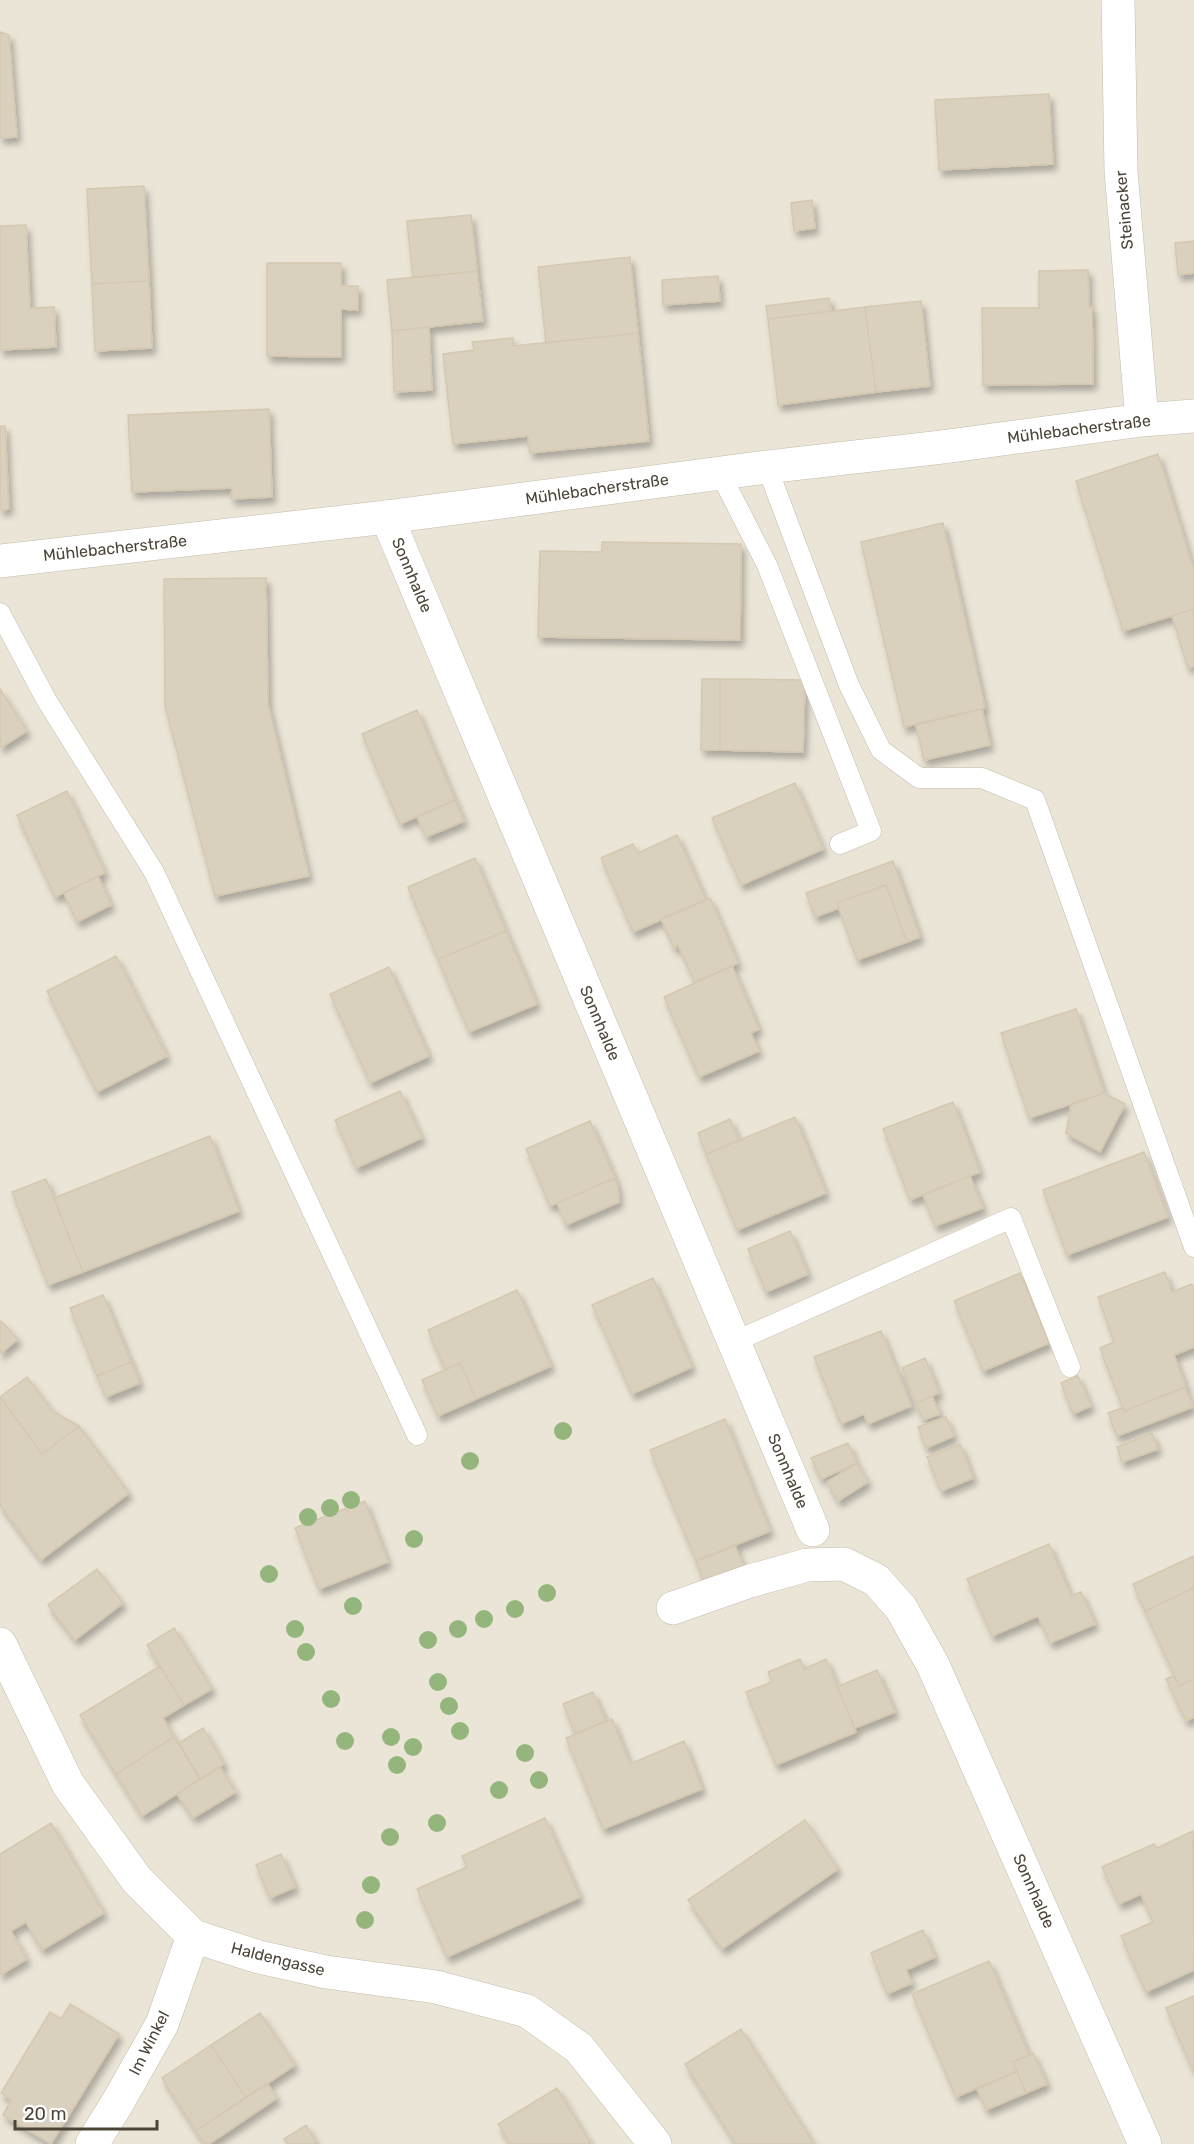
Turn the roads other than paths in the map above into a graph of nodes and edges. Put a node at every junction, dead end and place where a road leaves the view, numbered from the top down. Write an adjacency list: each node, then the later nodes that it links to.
1 (1118, 0): 3 (street, Steinacker)
2 (1194, 416): 3 (street, Mühlebacherstraße)
3 (1142, 420): 4 (street, Mühlebacherstraße)
4 (768, 467): 5 (street, Mühlebacherstraße); 10 (lane)
5 (720, 473): 6 (street, Mühlebacherstraße); 9 (lane)
6 (387, 517): 7 (street, Mühlebacherstraße); 11 (street, Sonnhalde)
7 (0, 561)
8 (0, 613): 13 (lane)
9 (840, 844)
10 (1194, 1247)
11 (734, 1342): 12 (lane); 14 (street, Sonnhalde)
12 (1070, 1367)
13 (417, 1435)
14 (813, 1530)
15 (673, 1608): 20 (street, Sonnhalde)
16 (0, 1644): 17 (street, Haldengasse)
17 (193, 1936): 18 (street, Im Winkel); 19 (street, Haldengasse)
18 (92, 2144)
19 (655, 2144)
20 (1145, 2144)

